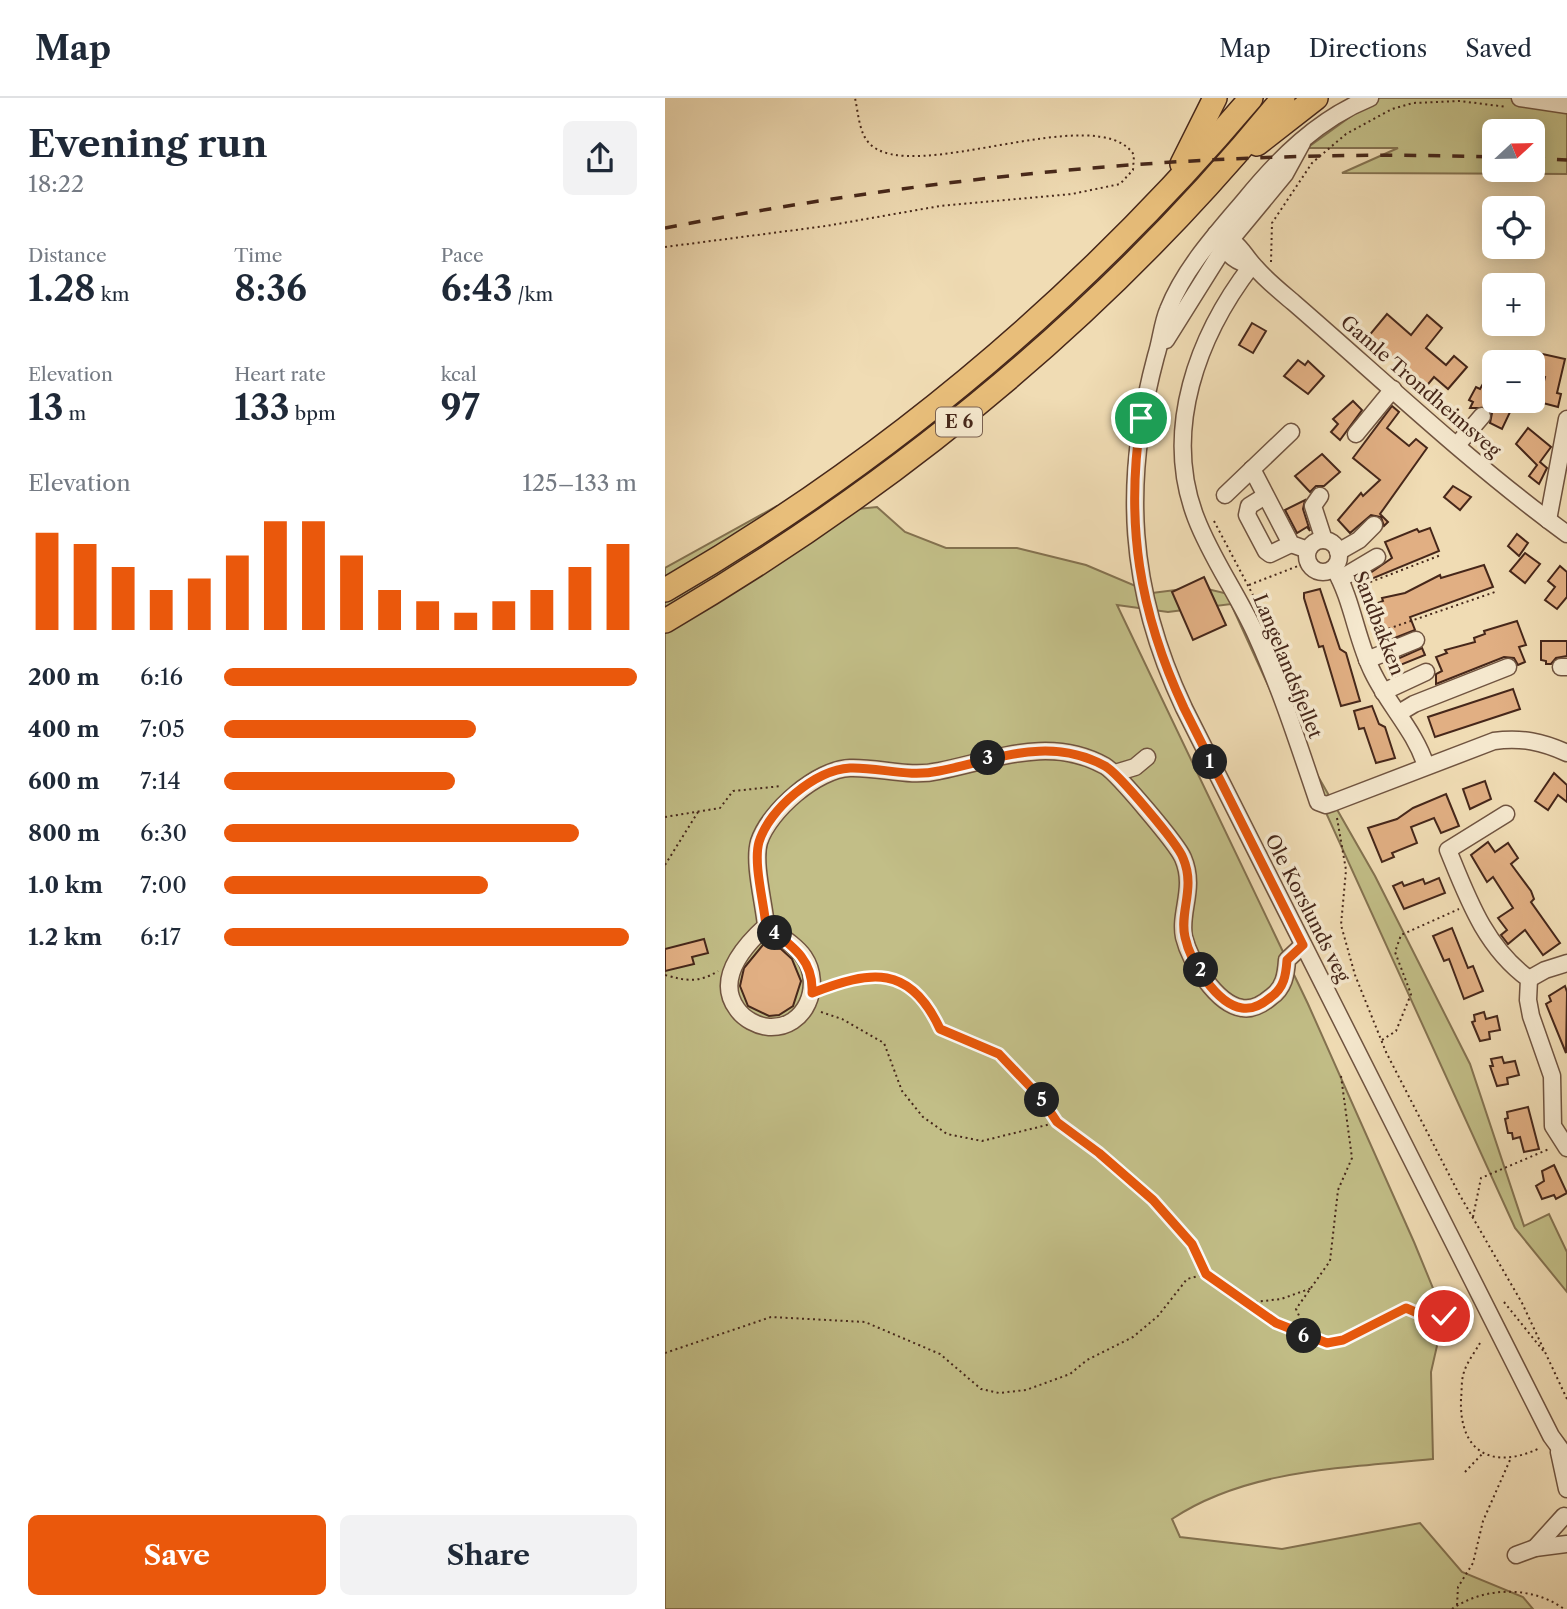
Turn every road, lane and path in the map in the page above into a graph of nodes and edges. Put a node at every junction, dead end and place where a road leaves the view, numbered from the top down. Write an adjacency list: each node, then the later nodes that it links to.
1 (855, 98): 12 (path)
2 (1215, 98): 10 (highway, E 6)
3 (1251, 98): 10 (highway, E 6)
4 (1283, 98): 9 (highway, E 6)
5 (1316, 98): 9 (highway, E 6)
6 (1370, 98): 11 (street)
7 (1513, 102): 8 (street); 13 (path)
8 (1567, 105)
9 (1216, 177): 36 (highway, E 6)
10 (1165, 193): 34 (highway, E 6)
11 (1224, 241): 13 (street, Gamle Trondheimsveg); 56 (street, Ole Korslunds veg)
12 (665, 247)
13 (1257, 270): 14 (street, Gamle Trondheimsveg); 49 (street, Langelandsfjellet)
14 (1393, 389): 18 (street); 19 (street, Gamle Trondheimsveg)
15 (1482, 416): 19 (street)
16 (1567, 419): 24 (street)
17 (1291, 432): 20 (street)
18 (1356, 434)
19 (1457, 445): 24 (street, Gamle Trondheimsveg)
20 (1252, 469): 21 (street); 22 (street)
21 (1225, 495)
22 (1265, 496): 28 (street); 28 (street)
23 (1320, 496): 27 (street)
24 (1548, 520): 26 (street, Gamle Trondheimsveg)
25 (1374, 525): 32 (street)
26 (1567, 534)
27 (1324, 540): 30 (street); 32 (street)
28 (1291, 544): 30 (street)
29 (1441, 555): 32 (path)
30 (1308, 556): 32 (street); 33 (path)
31 (1377, 557): 32 (street)
32 (1340, 572): 37 (street, Sandbakken)
33 (1248, 585)
34 (665, 590)
35 (1495, 592): 37 (path)
36 (665, 621)
37 (1360, 639): 39 (street, Sandbakken)
38 (1416, 640): 39 (street)
39 (1367, 660): 42 (street, Sandbakken)
40 (1508, 667): 43 (street)
41 (1426, 672): 42 (street)
42 (1383, 692): 43 (street, Sandbakken)
43 (1399, 713): 46 (street, Sandbakken)
44 (1567, 753): 46 (street)
45 (1147, 757): 47 (street)
46 (1426, 766): 49 (street)
47 (1115, 773): 48 (street); 56 (street)
48 (808, 784): 50 (path); 55 (street)
49 (1332, 803): 62 (path)
50 (698, 812): 52 (path); 53 (path)
51 (1506, 814): 54 (street)
52 (665, 817)
53 (665, 864)
54 (1470, 904): 60 (street); 62 (path)
55 (766, 926): 57 (street); 61 (street)
56 (1303, 945): 79 (street, Ole Korslunds veg)
57 (737, 960): 59 (path); 61 (street)
58 (1567, 963): 60 (street)
59 (665, 975)
60 (1529, 979): 65 (street)
61 (810, 1000): 64 (path); 64 (path)
62 (1381, 1041): 66 (path)
63 (1341, 1076): 68 (path)
64 (1057, 1122): 67 (path)
65 (1565, 1146): 66 (path)
66 (1472, 1218): 75 (path)
67 (1206, 1274): 70 (path); 74 (path)
68 (1312, 1288): 70 (path); 72 (path)
69 (1504, 1302): 75 (path)
70 (1245, 1303): 72 (path)
71 (1465, 1312): 72 (path)
72 (1309, 1338)
73 (1480, 1343): 78 (path)
74 (665, 1353)
75 (1546, 1353): 76 (path)
76 (1567, 1399)
77 (1541, 1447): 80 (path)
78 (1483, 1453): 80 (path); 81 (path)
79 (1563, 1455): 82 (street, Ole Korslunds veg)
80 (1511, 1459): 87 (path)
81 (1465, 1472)
82 (1567, 1489)
83 (1566, 1518): 85 (street)
84 (1567, 1544): 85 (street)
85 (1535, 1548): 86 (street)
86 (1516, 1555)
87 (1457, 1605): 88 (path); 89 (path)
88 (1452, 1609)
89 (1565, 1609)

